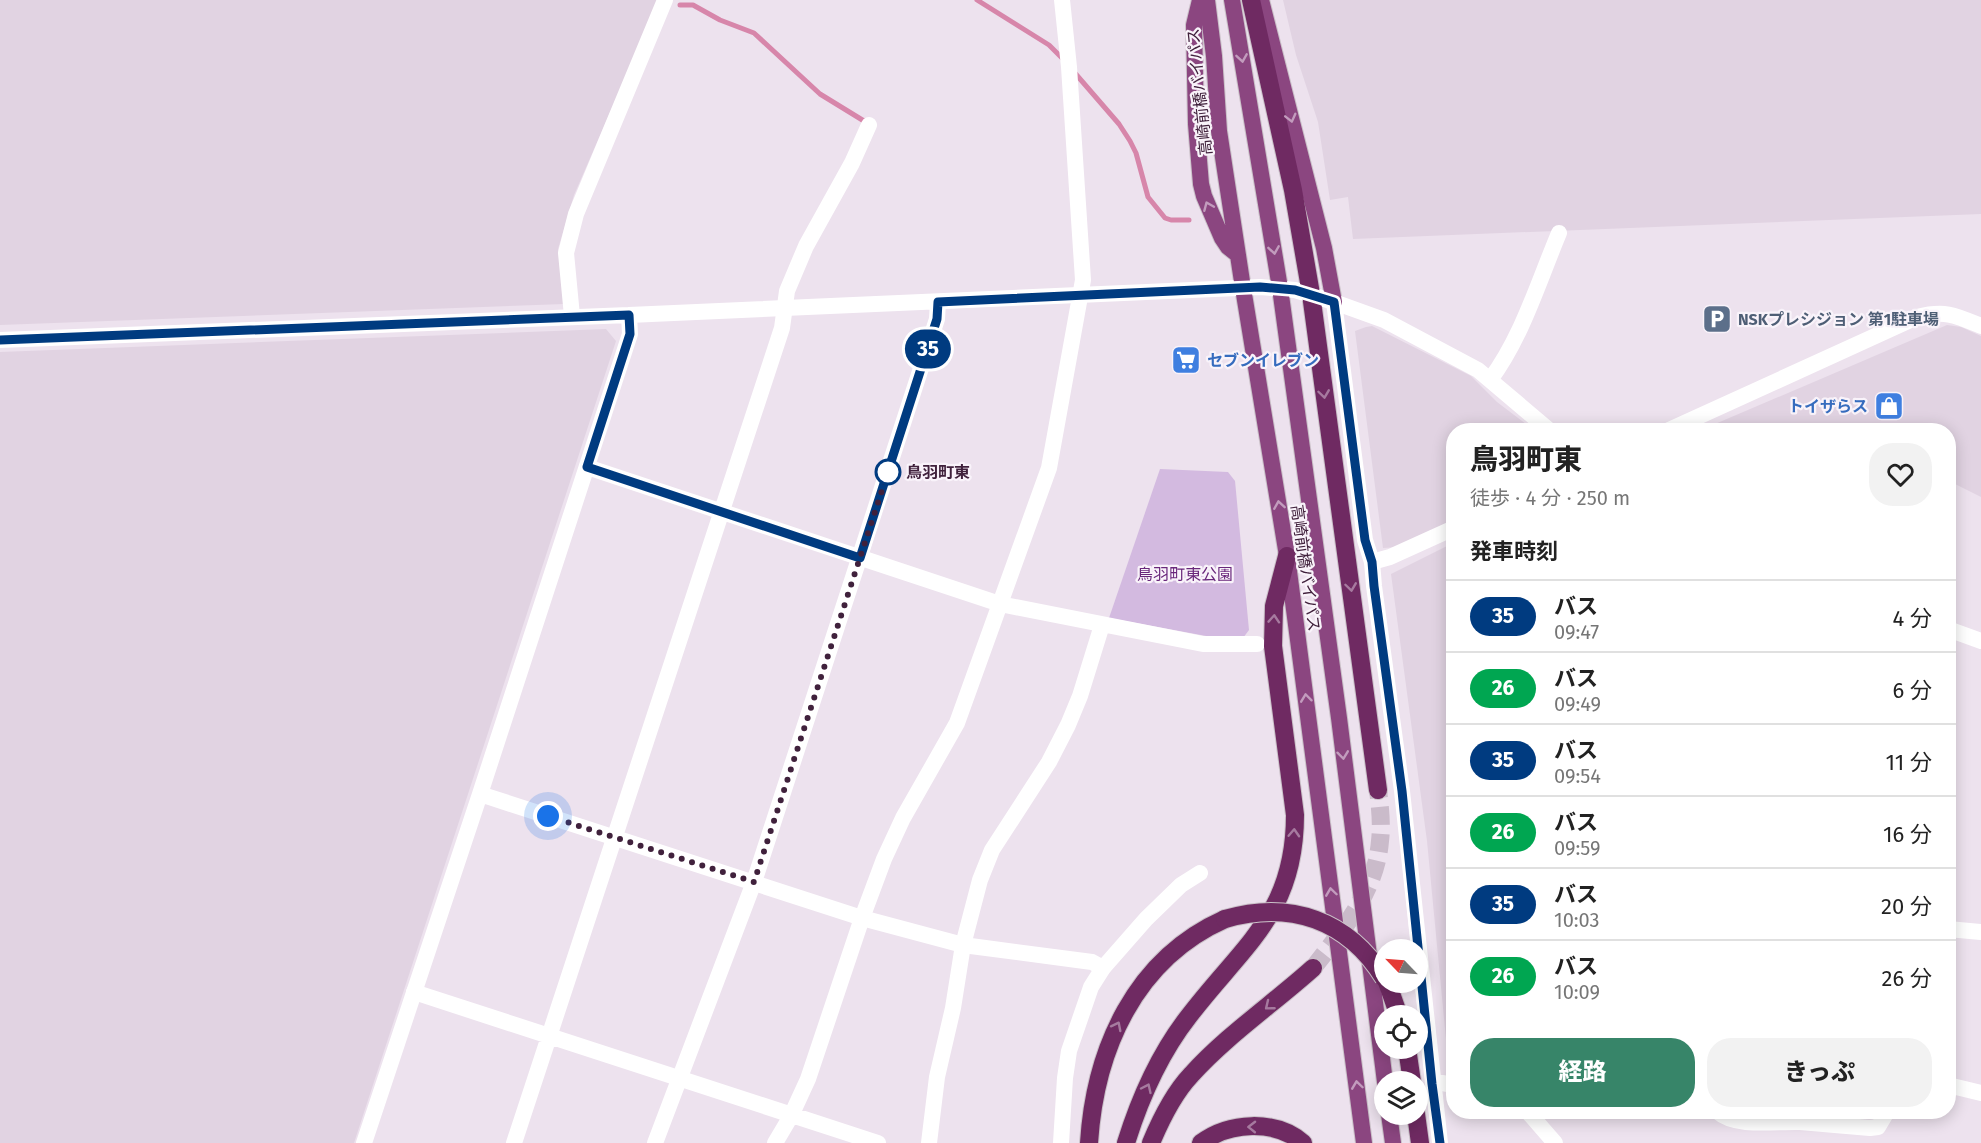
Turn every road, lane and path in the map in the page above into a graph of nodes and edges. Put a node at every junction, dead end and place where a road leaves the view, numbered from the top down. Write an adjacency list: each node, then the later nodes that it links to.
1 (665, 0): 19 (street)
2 (1062, 0): 14 (street)
3 (1200, 0): 10 (highway, one-way to 3)
4 (1207, 0): 10 (highway, 高崎前橋バイパス)
5 (1232, 0): 12 (highway, 高崎前橋バイパス, one-way to 12)
6 (1251, 0): 13 (highway)
7 (1261, 0): 16 (highway, one-way to 16)
8 (869, 125): 17 (street)
9 (1558, 233): 22 (street)
10 (1238, 255): 11 (highway, 高崎前橋バイパス)
11 (1243, 288): 12 (street); 14 (street); 28 (highway, 高崎前橋バイパス, one-way to 11)
12 (1280, 288): 13 (street); 50 (highway, 高崎前橋バイパス, one-way to 50)
13 (1311, 294): 16 (street); 36 (highway, one-way to 36)
14 (1081, 295): 15 (street); 31 (street)
15 (938, 302): 17 (street); 29 (street)
16 (1334, 302): 22 (street); 30 (street)
17 (784, 309): 18 (street); 26 (street)
18 (629, 315): 19 (street); 25 (street)
19 (572, 316): 21 (street)
20 (1981, 326): 24 (street)
21 (0, 340)
22 (1490, 380): 23 (street)
23 (1541, 423)
24 (1684, 423)
25 (587, 467): 26 (street); 37 (street)
26 (722, 512): 29 (street); 38 (street)
27 (1446, 532): 30 (street)
28 (1287, 556): 72 (highway, one-way to 28); 76 (highway, 高崎前橋バイパス, one-way to 28)
29 (860, 558): 31 (street); 40 (street)
30 (1372, 562): 52 (street)
31 (999, 604): 32 (street); 41 (street)
32 (1102, 625): 35 (street); 44 (street)
33 (1956, 633): 34 (street)
34 (1981, 641)
35 (1257, 644)
36 (1378, 790)
37 (480, 794): 38 (street); 48 (street)
38 (615, 839): 40 (street); 49 (street)
39 (1200, 873): 46 (street)
40 (754, 882): 41 (street); 51 (street)
41 (862, 918): 44 (street); 56 (street)
42 (1956, 930): 43 (street)
43 (1981, 932)
44 (963, 945): 46 (street); 69 (street)
45 (1374, 964): 71 (highway, one-way to 45, bridge)
46 (1103, 968): 70 (street)
47 (1313, 968): 73 (highway, one-way to 73)
48 (414, 992): 49 (street); 64 (street)
49 (550, 1037): 51 (street); 65 (street)
50 (1384, 1071)
51 (680, 1079): 56 (street); 66 (street)
52 (1432, 1084): 53 (street); 79 (street)
53 (1446, 1084)
54 (1956, 1087): 55 (street)
55 (1981, 1093)
56 (791, 1116): 67 (street); 68 (street)
57 (1534, 1119): 80 (street)
58 (1736, 1119): 59 (street)
59 (1772, 1119)
60 (1813, 1119): 61 (street)
61 (1883, 1119)
62 (1391, 1125): 77 (highway)
63 (1418, 1125): 78 (highway)
64 (364, 1143)
65 (514, 1143)
66 (655, 1143)
67 (775, 1143)
68 (878, 1143)
69 (929, 1143)
70 (1061, 1143)
71 (1089, 1143)
72 (1126, 1143)
73 (1151, 1143)
74 (1201, 1143): 75 (highway, one-way to 74)
75 (1303, 1143)
76 (1364, 1143)
77 (1393, 1143)
78 (1420, 1143)
79 (1440, 1143)
80 (1555, 1143)

